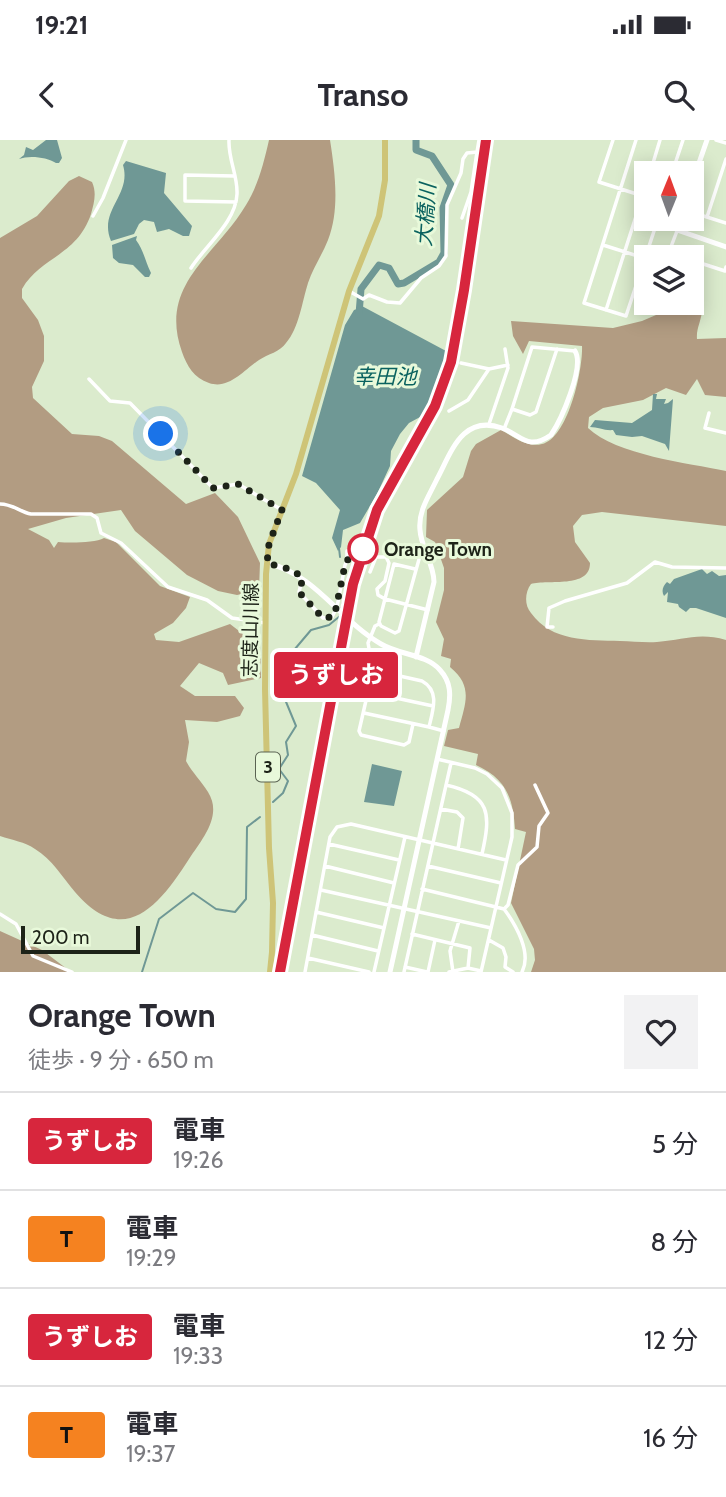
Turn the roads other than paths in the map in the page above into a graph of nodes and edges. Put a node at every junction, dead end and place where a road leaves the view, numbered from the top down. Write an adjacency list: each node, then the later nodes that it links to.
1 (126, 140): 21 (street)
2 (229, 140): 17 (street)
3 (385, 140): 35 (main road, 志度山川線 / 3)
4 (479, 140): 12 (street)
5 (613, 140): 18 (street)
6 (636, 140): 18 (street)
7 (660, 140): 14 (street)
8 (683, 140): 15 (street)
9 (706, 140): 16 (street)
10 (716, 140): 11 (street)
11 (726, 143)
12 (477, 152): 24 (street); 35 (street)
13 (726, 159): 23 (street)
14 (654, 161)
15 (676, 161)
16 (699, 161)
17 (234, 176): 20 (street); 20 (street)
18 (620, 189): 19 (street); 28 (street)
19 (634, 194)
20 (236, 202): 34 (street)
21 (93, 216)
22 (704, 216): 23 (street)
23 (707, 217): 25 (street)
24 (462, 218)
25 (726, 223)
26 (634, 224): 30 (street)
27 (680, 231): 29 (street)
28 (602, 245): 30 (street); 37 (street)
29 (726, 247)
30 (624, 251): 31 (street); 37 (street)
31 (634, 254)
32 (704, 264): 33 (street)
33 (726, 267)
34 (191, 268)
35 (349, 291): 52 (main road, 志度山川線 / 3)
36 (634, 292): 37 (street)
37 (606, 310)
38 (505, 349): 42 (street)
39 (557, 349): 40 (street); 45 (street); 45 (street)
40 (575, 351): 49 (street)
41 (461, 363): 43 (street)
42 (508, 365): 43 (street); 48 (street)
43 (489, 369): 46 (street)
44 (89, 379): 52 (street)
45 (512, 409): 49 (street)
46 (449, 411)
47 (709, 413): 50 (street)
48 (489, 426): 49 (street); 53 (street)
49 (504, 429)
50 (726, 433)
51 (0, 504): 63 (street)
52 (282, 510): 55 (main road, 志度山川線 / 3)
53 (423, 545): 57 (street); 62 (street)
54 (347, 560): 59 (street)
55 (267, 563): 59 (street); 63 (main road, 志度山川線 / 3)
56 (726, 568): 65 (street)
57 (415, 569): 60 (street); 61 (street)
58 (370, 572): 60 (street)
59 (303, 578): 66 (street)
60 (385, 599): 61 (street); 64 (street)
61 (406, 605): 62 (street); 64 (street)
62 (428, 610): 66 (street)
63 (266, 622): 113 (main road, 志度山川線 / 3)
64 (379, 624): 67 (street)
65 (553, 627)
66 (416, 657): 73 (street)
67 (373, 670): 68 (street); 69 (street)
68 (368, 692): 69 (street); 70 (street)
69 (433, 706): 72 (street)
70 (364, 713): 71 (street); 71 (street)
71 (413, 724): 72 (street)
72 (429, 727): 73 (street)
73 (444, 731): 74 (street)
74 (437, 759): 75 (street); 80 (street)
75 (452, 763): 76 (street); 86 (street)
76 (446, 785): 78 (street); 84 (street)
77 (535, 785): 96 (street)
78 (441, 809): 81 (street); 83 (street)
79 (405, 837): 80 (street); 82 (street); 85 (street)
80 (419, 840): 81 (street); 95 (street)
81 (433, 843): 83 (street); 88 (street)
82 (329, 844): 85 (street); 87 (street)
83 (458, 849): 84 (street)
84 (482, 854): 86 (street)
85 (399, 860): 89 (street)
86 (506, 860): 90 (street)
87 (325, 866): 89 (street); 92 (street)
88 (428, 866): 90 (street); 91 (street)
89 (394, 883): 93 (street)
90 (502, 883): 94 (street)
91 (422, 889): 94 (street); 98 (street)
92 (321, 890): 93 (street); 97 (street)
93 (390, 905): 95 (street); 101 (street)
94 (497, 906): 96 (street); 102 (street)
95 (404, 908): 98 (street); 117 (street)
96 (504, 909): 122 (street)
97 (316, 912): 101 (street); 104 (street)
98 (417, 912): 100 (street); 103 (street)
99 (0, 914): 112 (street)
100 (458, 920): 102 (street); 107 (street)
101 (384, 928): 108 (street)
102 (491, 928): 106 (street)
103 (412, 934): 105 (street); 111 (street)
104 (312, 936): 108 (street); 109 (street)
105 (435, 940): 107 (street); 118 (street)
106 (489, 940): 120 (street); 121 (street)
107 (452, 944): 110 (street); 119 (street)
108 (379, 951): 116 (street)
109 (308, 958): 114 (street); 115 (street)
110 (468, 968): 119 (street); 120 (street)
111 (404, 969): 118 (street)
112 (72, 972)
113 (270, 972)
114 (306, 972)
115 (369, 972)
116 (374, 972)
117 (390, 972)
118 (428, 972)
119 (452, 972)
120 (481, 972)
121 (513, 972)
122 (522, 972)

